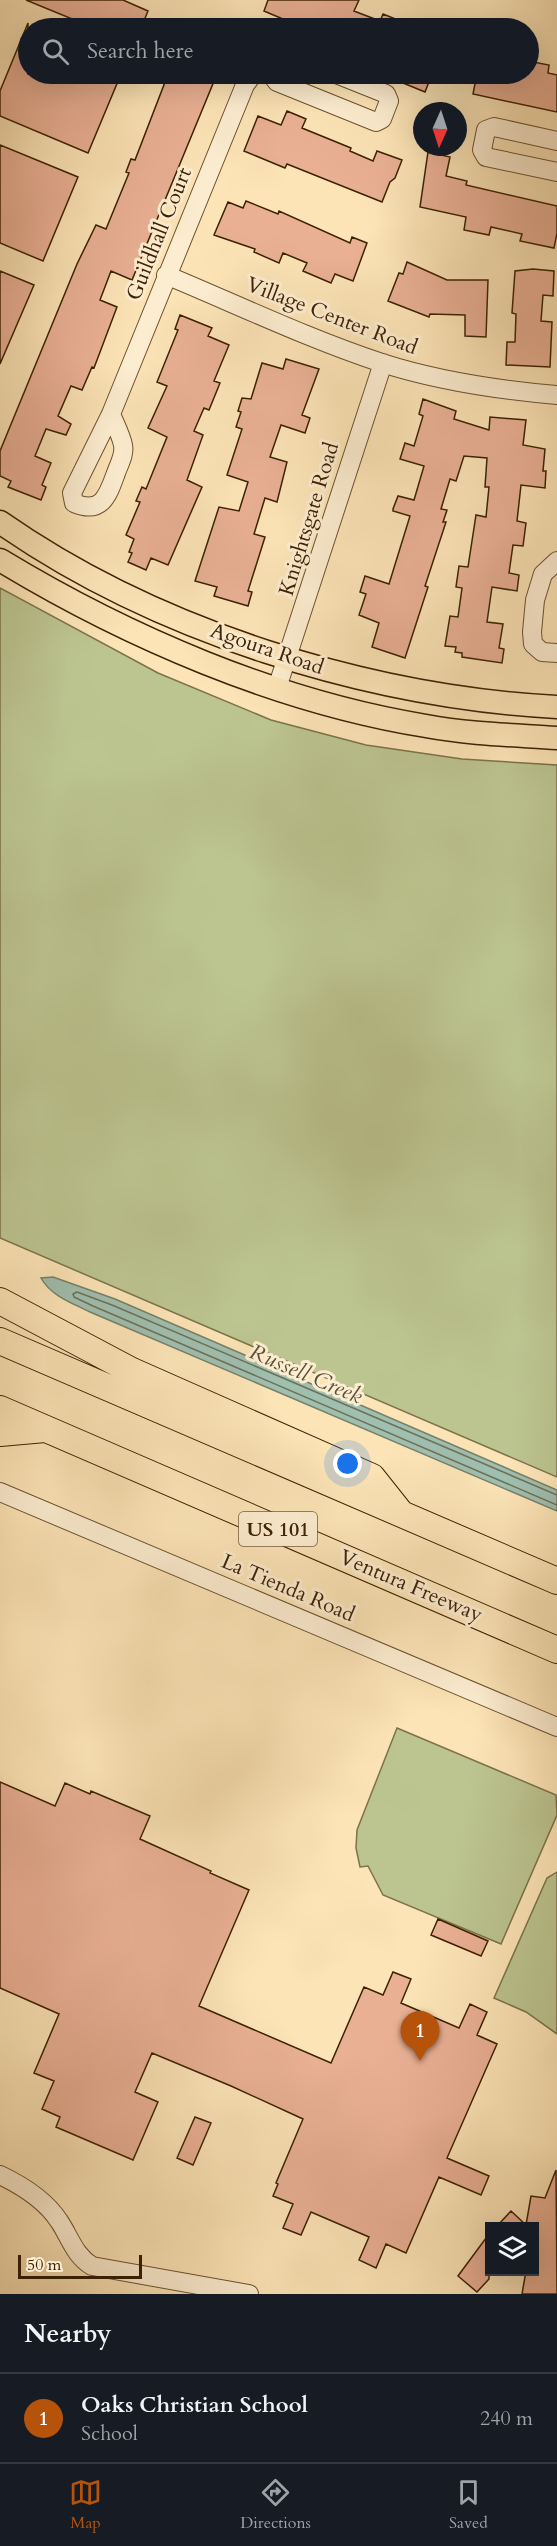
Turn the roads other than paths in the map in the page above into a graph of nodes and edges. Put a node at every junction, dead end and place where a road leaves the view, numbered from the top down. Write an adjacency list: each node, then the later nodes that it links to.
1 (246, 84): 6 (street, Guildhall Court)
2 (282, 84): 3 (street)
3 (361, 84)
4 (557, 141): 5 (street)
5 (557, 172)
6 (166, 275): 7 (street, Village Center Road); 9 (street, Guildhall Court)
7 (383, 363): 8 (street, Village Center Road); 14 (street, Knightsgate Road)
8 (557, 395)
9 (111, 414)
10 (0, 522): 14 (main road, Agoura Road)
11 (0, 560): 15 (main road, Agoura Road)
12 (557, 561): 13 (street)
13 (557, 653)
14 (287, 659): 15 (street, Knightsgate Road); 16 (main road, Agoura Road)
15 (277, 688): 17 (main road, Agoura Road)
16 (557, 707)
17 (557, 738)
18 (0, 1301): 24 (highway)
19 (0, 1341): 24 (highway)
20 (0, 1408): 21 (highway, Ventura Freeway / US 101)
21 (47, 1429): 22 (highway); 26 (highway, Ventura Freeway / US 101)
22 (0, 1433)
23 (0, 1492): 27 (street, La Tienda Road)
24 (401, 1514): 25 (highway)
25 (557, 1581)
26 (557, 1650)
27 (557, 1727)
28 (0, 2175): 29 (street)
29 (249, 2294)

